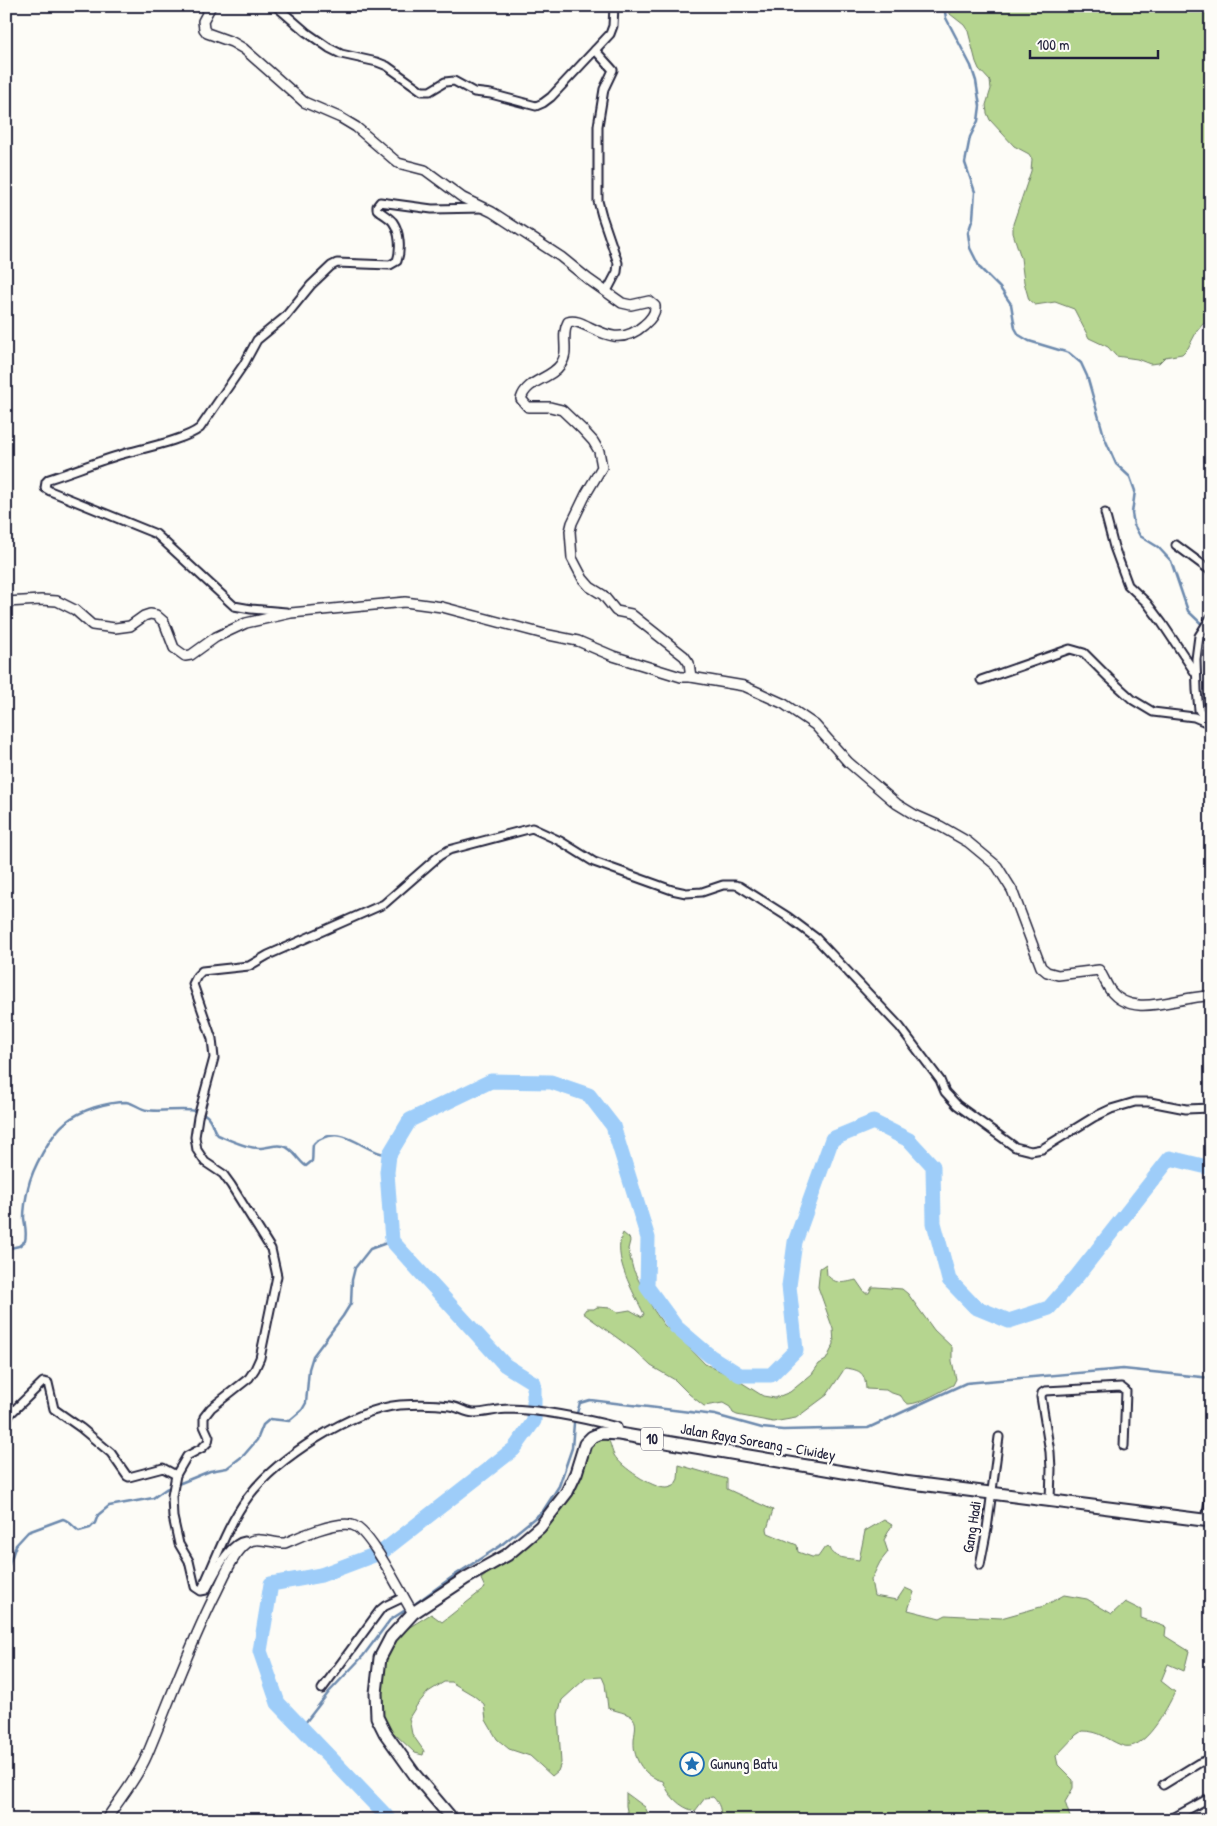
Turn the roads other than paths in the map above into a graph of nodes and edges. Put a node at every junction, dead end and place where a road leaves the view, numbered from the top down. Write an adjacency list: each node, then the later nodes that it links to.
1 (211, 6): 5 (street)
2 (276, 6): 4 (street)
3 (614, 6): 4 (street)
4 (595, 50): 6 (street)
5 (484, 208): 6 (street); 11 (street)
6 (607, 292): 14 (street)
7 (1105, 513): 13 (street)
8 (1176, 545): 9 (street)
9 (1211, 570)
10 (6, 602): 11 (street)
11 (291, 613): 14 (street)
12 (1211, 617): 13 (street)
13 (1196, 674): 16 (street)
14 (691, 677): 17 (street)
15 (981, 680): 16 (street)
16 (1209, 725)
17 (1211, 996)
18 (1211, 1108): 23 (street)
19 (6, 1418): 23 (street)
20 (618, 1434): 25 (highway, Jalan Raya Soreang - Ciwidey / 10); 30 (street); 31 (highway, Jalan Raya Soreang - Ciwidey / 10)
21 (999, 1438): 25 (street, Gang Hadi)
22 (1124, 1446): 26 (street)
23 (176, 1475): 30 (street)
24 (1211, 1489): 27 (street)
25 (991, 1493): 26 (highway, Jalan Raya Soreang - Ciwidey / 10); 29 (street, Gang Hadi)
26 (1050, 1500): 27 (highway, Jalan Raya Soreang - Ciwidey / 10)
27 (1208, 1520)
28 (248, 1543): 30 (street); 31 (street); 36 (street)
29 (980, 1566)
30 (201, 1591)
31 (409, 1606): 32 (street); 37 (highway, Jalan Raya Soreang - Ciwidey / 10)
32 (322, 1689)
33 (1211, 1759): 34 (street)
34 (1163, 1785)
35 (1211, 1798): 38 (street)
36 (106, 1820)
37 (453, 1820)
38 (1169, 1820)

